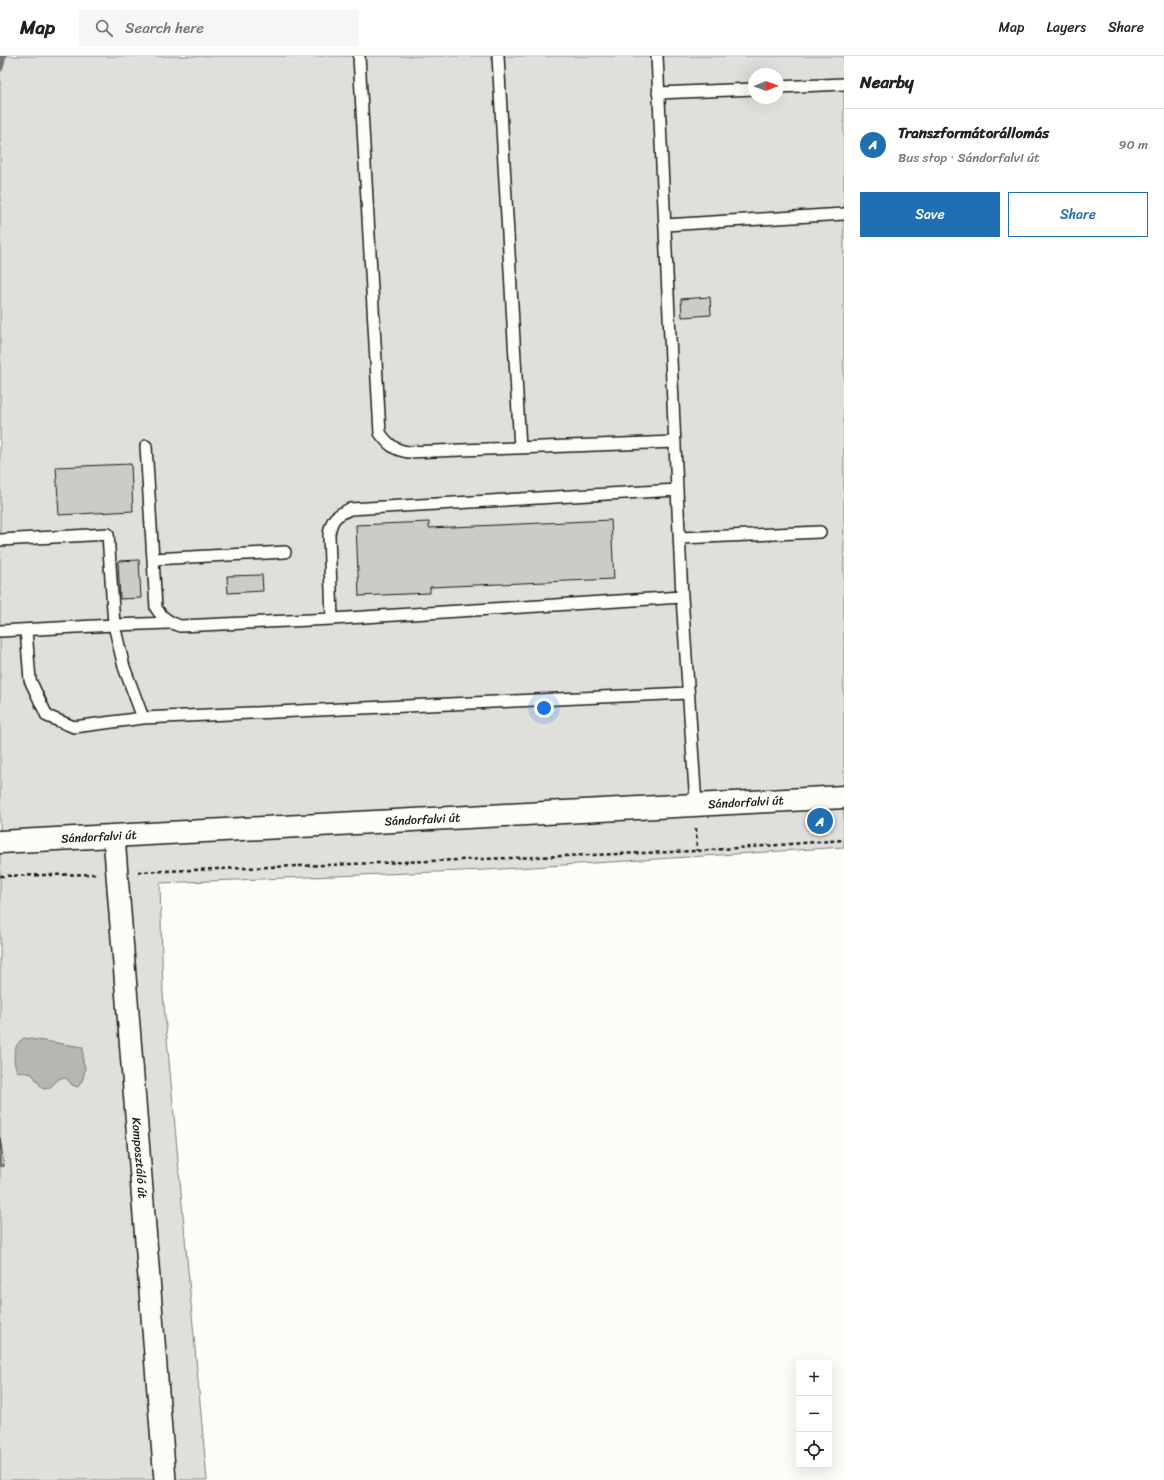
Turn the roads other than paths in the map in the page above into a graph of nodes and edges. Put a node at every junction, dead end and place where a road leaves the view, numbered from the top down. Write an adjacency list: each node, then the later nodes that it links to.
1 (359, 56): 12 (lane)
2 (498, 56): 12 (lane)
3 (657, 56): 7 (lane)
4 (844, 84): 5 (lane)
5 (784, 87)
6 (748, 89): 7 (lane)
7 (658, 93): 9 (lane)
8 (844, 214): 9 (lane)
9 (665, 225): 10 (lane)
10 (675, 442): 12 (lane); 13 (lane)
11 (146, 446): 18 (lane)
12 (520, 448)
13 (677, 490): 15 (lane); 20 (lane)
14 (820, 532): 15 (lane)
15 (680, 538): 19 (lane)
16 (0, 540): 22 (lane)
17 (285, 552): 18 (lane)
18 (153, 559): 21 (lane)
19 (682, 597): 20 (lane); 25 (lane)
20 (332, 619): 21 (lane)
21 (170, 623): 22 (lane)
22 (114, 625): 23 (lane); 26 (lane)
23 (26, 630): 24 (lane); 26 (lane)
24 (0, 631)
25 (688, 693): 26 (lane); 28 (lane)
26 (144, 718)
27 (844, 797): 28 (main road, Sándorfalvi út)
28 (696, 805): 29 (main road, Sándorfalvi út)
29 (114, 837): 30 (main road, Sándorfalvi út); 31 (street, Komposztáló út)
30 (0, 842)
31 (165, 1480)

